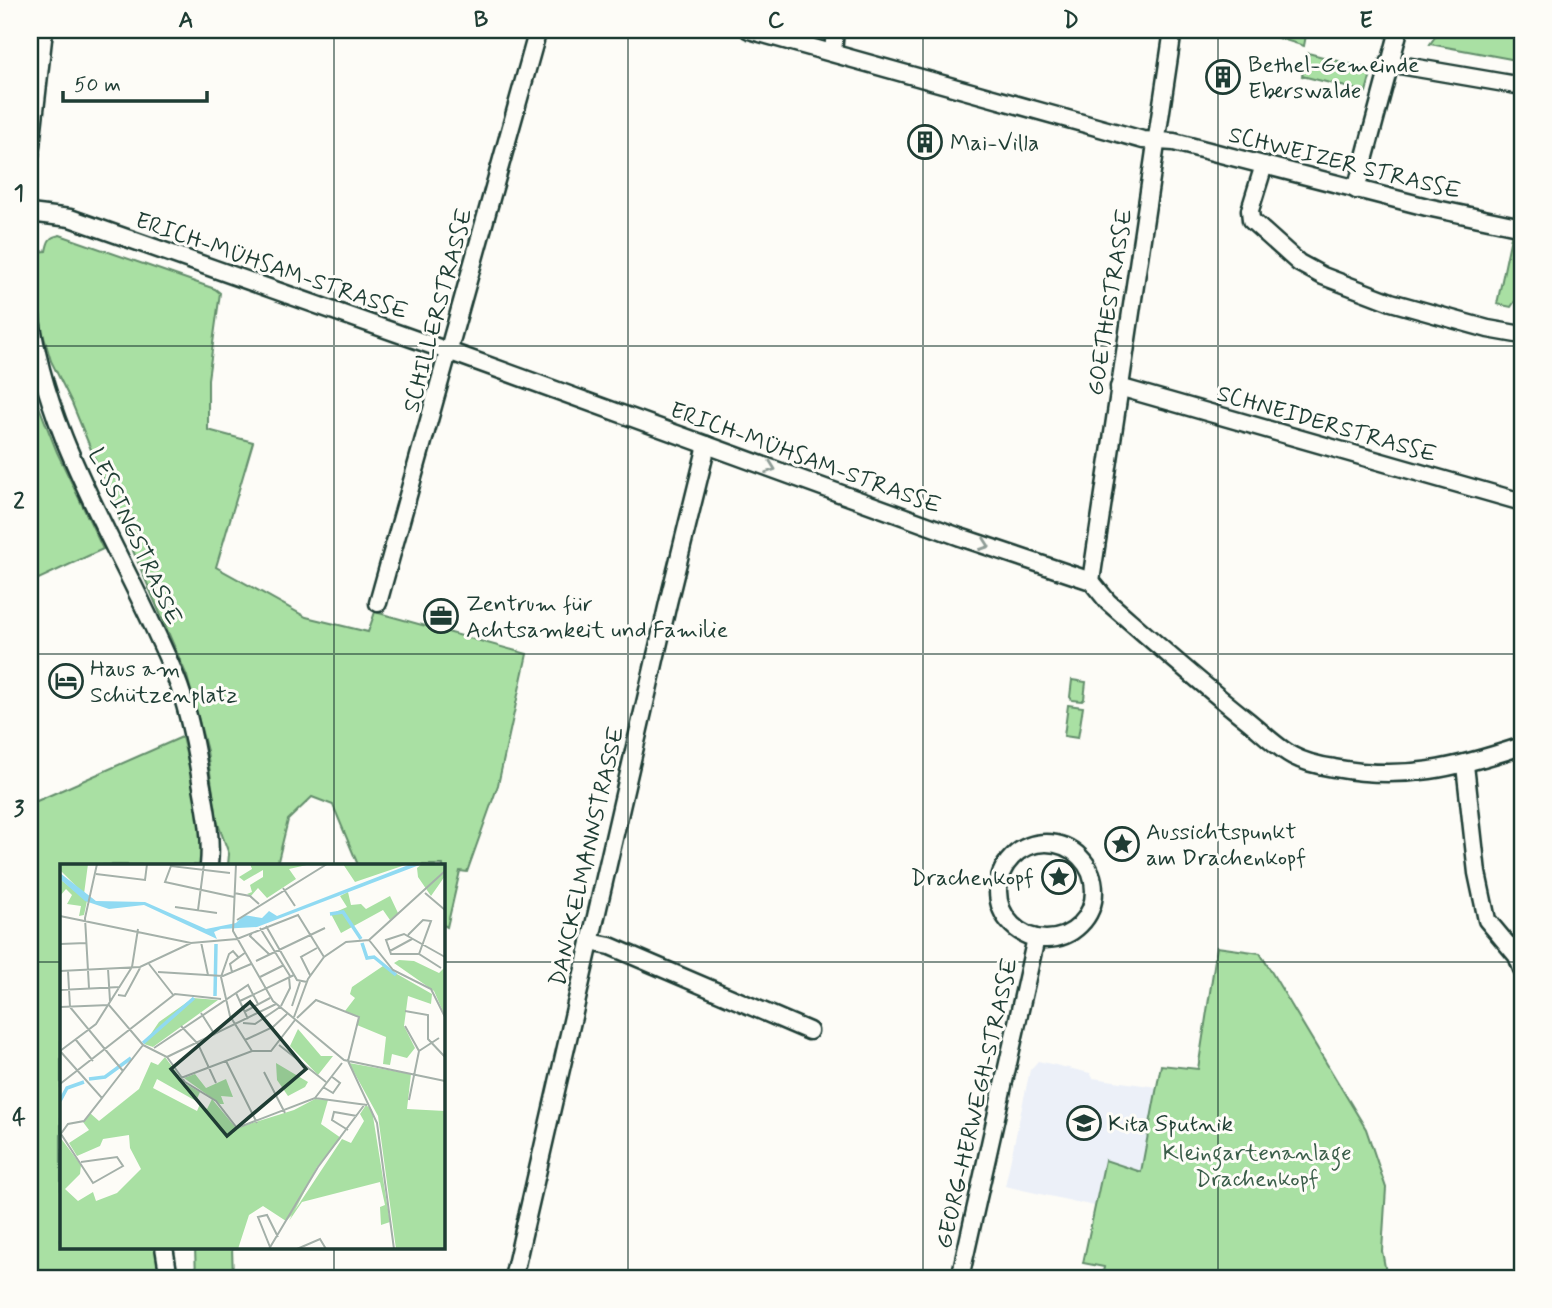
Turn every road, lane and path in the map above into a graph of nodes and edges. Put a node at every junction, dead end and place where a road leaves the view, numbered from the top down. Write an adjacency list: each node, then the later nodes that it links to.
1 (44, 30): 11 (street)
2 (538, 30): 18 (street, SCHILLERSTRASSE)
3 (749, 30): 7 (street, SCHWEIZER STRASSE)
4 (835, 30): 7 (street)
5 (1173, 30): 10 (street, GOETHESTRASSE)
6 (1399, 30): 8 (street)
7 (833, 53): 10 (street, SCHWEIZER STRASSE)
8 (1388, 63): 9 (street); 13 (street)
9 (1522, 86)
10 (1156, 141): 12 (street, SCHWEIZER STRASSE); 19 (street, GOETHESTRASSE)
11 (30, 155)
12 (1264, 165): 13 (street, SCHWEIZER STRASSE); 17 (street)
13 (1356, 190): 15 (street, SCHWEIZER STRASSE)
14 (30, 212): 18 (street, ERICH-MÜHSAM-STRASSE)
15 (1522, 228)
16 (30, 309): 26 (street, LESSINGSTRASSE)
17 (1522, 335)
18 (449, 351): 20 (street, ERICH-MÜHSAM-STRASSE); 23 (street, SCHILLERSTRASSE)
19 (1119, 387): 21 (street, SCHNEIDERSTRASSE); 22 (street, GOETHESTRASSE)
20 (707, 445): 22 (street, ERICH-MÜHSAM-STRASSE, one-way to 22); 28 (street, DANCKELMANNSTRASSE)
21 (1522, 502)
22 (1091, 581): 25 (street)
23 (378, 603)
24 (1522, 746): 25 (street)
25 (1465, 765): 29 (street)
26 (209, 864)
27 (1036, 938): 27 (street, GEORG-HERWEGH-STRASSE); 34 (street, GEORG-HERWEGH-STRASSE)
28 (590, 942): 30 (street); 33 (street, DANCKELMANNSTRASSE)
29 (1522, 969)
30 (809, 1031)
31 (164, 1248): 32 (street)
32 (169, 1278)
33 (513, 1278)
34 (960, 1278)

